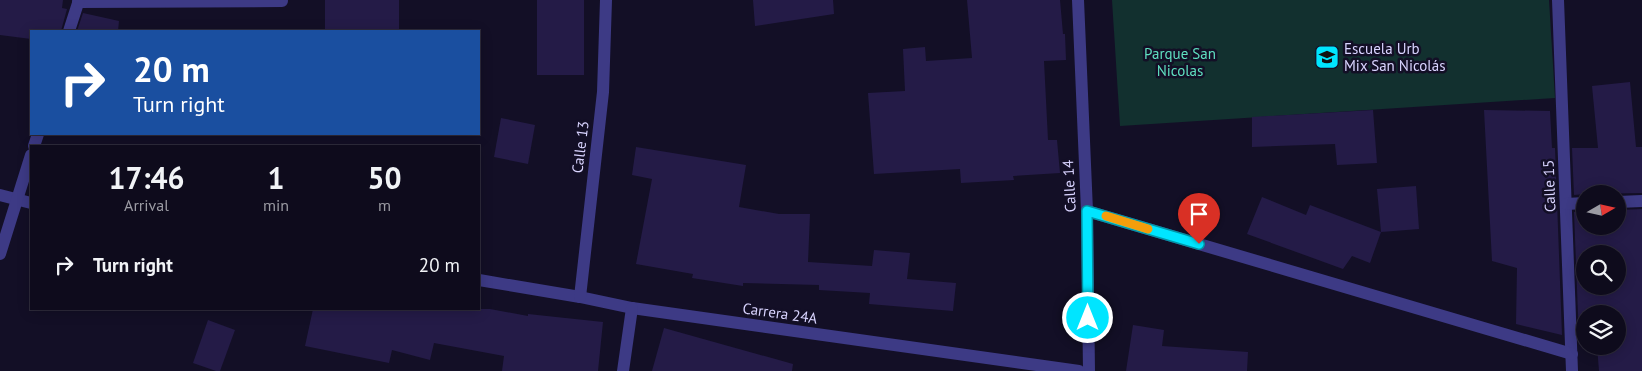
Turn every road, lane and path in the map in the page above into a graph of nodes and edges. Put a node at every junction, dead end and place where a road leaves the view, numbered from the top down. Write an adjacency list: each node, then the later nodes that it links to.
1 (606, 0): 18 (street, Calle 13)
2 (1078, 0): 15 (street, Calle 14)
3 (1558, 0): 14 (street, Calle 15)
4 (78, 1): 5 (street); 6 (street)
5 (282, 1)
6 (69, 30)
7 (30, 158): 9 (street)
8 (0, 195): 9 (street)
9 (17, 201): 12 (street); 16 (street)
10 (1642, 201): 11 (street)
11 (1626, 202)
12 (30, 203)
13 (1576, 203): 14 (street)
14 (1566, 204): 20 (street, Calle 15)
15 (1087, 211): 20 (street); 23 (street, Calle 14)
16 (0, 254)
17 (480, 280): 18 (street, Carrera 24A)
18 (580, 297): 19 (street, Carrera 24A)
19 (632, 308): 21 (street); 22 (street, Carrera 24A)
20 (1572, 354): 24 (street, Calle 15)
21 (623, 371)
22 (1079, 371)
23 (1089, 371)
24 (1572, 371)

